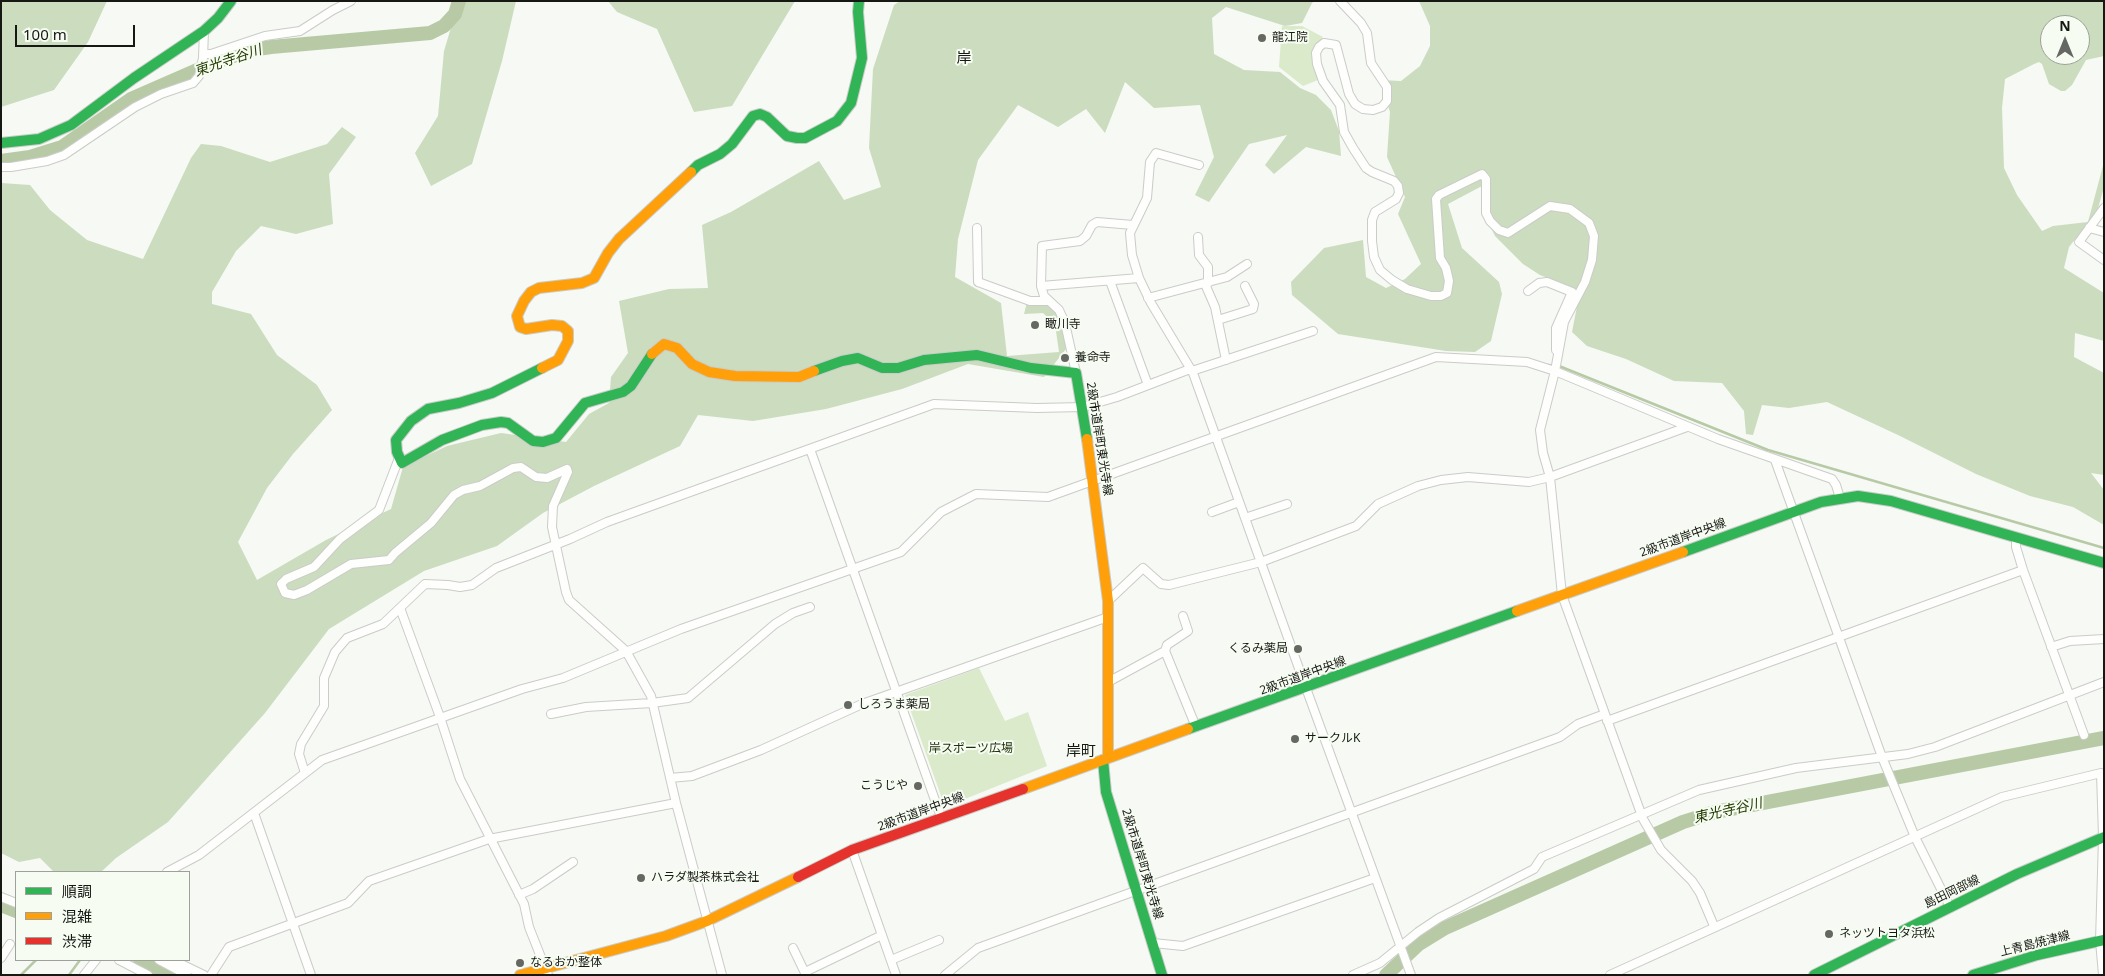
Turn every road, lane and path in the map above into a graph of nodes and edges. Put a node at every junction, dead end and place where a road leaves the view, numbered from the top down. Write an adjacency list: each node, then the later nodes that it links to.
1 (231, 1): 5 (street)
2 (351, 1): 6 (street)
3 (859, 1): 38 (street)
4 (1340, 1): 29 (street)
5 (204, 31): 6 (street); 7 (street)
6 (203, 56): 9 (street)
7 (1, 143)
8 (1199, 165): 11 (street)
9 (1, 167)
10 (2104, 208): 13 (street)
11 (1133, 225): 18 (street); 21 (street)
12 (977, 228): 25 (street)
13 (2089, 228): 14 (street); 16 (street)
14 (2104, 232)
15 (1198, 237): 20 (street)
16 (2104, 260)
17 (1247, 264): 20 (street)
18 (1139, 278): 19 (street); 24 (street)
19 (1110, 281): 21 (street); 33 (street)
20 (1206, 283): 24 (street); 26 (street)
21 (1041, 286): 25 (street)
22 (1245, 286): 26 (street)
23 (1528, 291): 29 (street)
24 (1148, 298): 30 (street)
25 (1049, 301): 32 (street)
26 (1218, 320): 28 (street)
27 (1313, 331): 28 (street)
28 (1226, 360): 30 (street)
29 (1557, 362): 31 (street)
30 (1191, 370): 33 (street); 36 (street)
31 (1556, 372): 35 (street); 36 (street); 40 (street)
32 (1076, 373): 34 (street, 2級市道岸町東光寺線); 38 (street, 2級市道岸町東光寺線)
33 (1148, 385): 34 (street)
34 (1084, 407): 37 (street); 41 (street, 2級市道岸町東光寺線)
35 (1687, 427): 39 (street); 40 (street)
36 (1216, 436): 41 (street); 43 (street)
37 (810, 449): 49 (street); 52 (street)
38 (399, 458): 49 (street)
39 (1775, 460): 42 (street); 46 (street)
40 (1550, 476): 50 (street); 54 (street)
41 (1093, 480): 52 (street); 55 (street, 2級市道岸町東光寺線)
42 (1840, 498): 46 (street, 2級市道岸中央線); 48 (street, 2級市道岸中央線)
43 (1239, 502): 45 (street); 47 (street)
44 (1286, 504): 47 (street)
45 (1212, 512)
46 (1792, 512): 54 (street, 2級市道岸中央線); 60 (street)
47 (1245, 518): 50 (street)
48 (2016, 537): 51 (street, 2級市道岸中央線); 53 (street)
49 (556, 544): 57 (street); 63 (street)
50 (1260, 562): 55 (street); 67 (street)
51 (2104, 563)
52 (852, 568): 63 (street); 68 (street)
53 (2024, 570): 60 (street); 62 (street)
54 (1562, 595): 67 (street, 2級市道岸中央線); 73 (street)
55 (1108, 601): 59 (street, 2級市道岸町東光寺線)
56 (810, 607): 70 (street)
57 (400, 608): 72 (street); 78 (street)
58 (1183, 616): 64 (street)
59 (1108, 617): 65 (street, 2級市道岸町東光寺線); 68 (street)
60 (1839, 638): 73 (street); 76 (street)
61 (2104, 639): 62 (street)
62 (2051, 646): 69 (street)
63 (626, 650): 70 (street); 72 (street)
64 (1165, 651): 65 (street); 74 (street)
65 (1108, 682): 77 (street, 2級市道岸町東光寺線)
66 (2104, 682): 69 (street)
67 (1306, 688): 74 (street, 2級市道岸中央線); 82 (street)
68 (896, 691): 79 (street); 83 (street)
69 (2069, 694): 75 (street); 76 (street)
70 (652, 703): 71 (street); 79 (street)
71 (551, 714)
72 (440, 717): 78 (street); 87 (street)
73 (1606, 718): 82 (street); 84 (street)
74 (1196, 727): 77 (street, 2級市道岸中央線)
75 (2084, 735)
76 (1882, 758): 84 (street); 85 (street)
77 (1106, 759): 83 (street, 2級市道岸中央線); 92 (street, 2級市道岸町東光寺線)
78 (305, 773): 81 (street)
79 (670, 778): 80 (street)
80 (676, 803): 87 (street); 97 (street)
81 (254, 813): 90 (street); 98 (street)
82 (1351, 813): 91 (street); 92 (street)
83 (942, 817): 88 (street, 2級市道岸中央線)
84 (1643, 817): 99 (street); 106 (street)
85 (1915, 837): 86 (street); 96 (street); 99 (street)
86 (2103, 837): 96 (street, 島田岡部線); 102 (street)
87 (490, 839): 93 (street); 98 (street)
88 (852, 850): 97 (street, 2級市道岸中央線); 100 (street)
89 (573, 862): 93 (street)
90 (169, 871)
91 (1375, 878): 103 (street); 106 (street)
92 (1137, 890): 103 (street, 2級市道岸町東光寺線); 124 (street)
93 (519, 895): 113 (street)
94 (1, 897): 95 (street)
95 (15, 903)
96 (1950, 907): 129 (street, 島田岡部線)
97 (707, 921): 113 (street, 2級市道岸中央線); 122 (street)
98 (293, 924): 119 (street); 120 (street)
99 (1714, 926): 128 (street)
100 (882, 935): 108 (street); 114 (street)
101 (939, 940): 108 (street)
102 (2102, 940): 130 (street, 上青島焼津線); 131 (street)
103 (1153, 943): 125 (street, 2級市道岸町東光寺線)
104 (10, 944): 107 (street)
105 (793, 948): 114 (street)
106 (1401, 948): 126 (street); 127 (street)
107 (1, 958)
108 (891, 960): 123 (street)
109 (95, 961): 115 (street)
110 (121, 961): 116 (street)
111 (161, 961): 117 (street)
112 (176, 961): 118 (street)
113 (547, 972): 121 (street, 2級市道岸中央線)
114 (806, 973)
115 (84, 975)
116 (148, 975)
117 (187, 975)
118 (204, 975)
119 (211, 975)
120 (311, 975)
121 (520, 975)
122 (722, 975)
123 (896, 975)
124 (944, 975)
125 (1162, 975)
126 (1353, 975)
127 (1411, 975)
128 (1610, 975)
129 (1814, 975)
130 (1973, 975)
131 (2104, 975)

